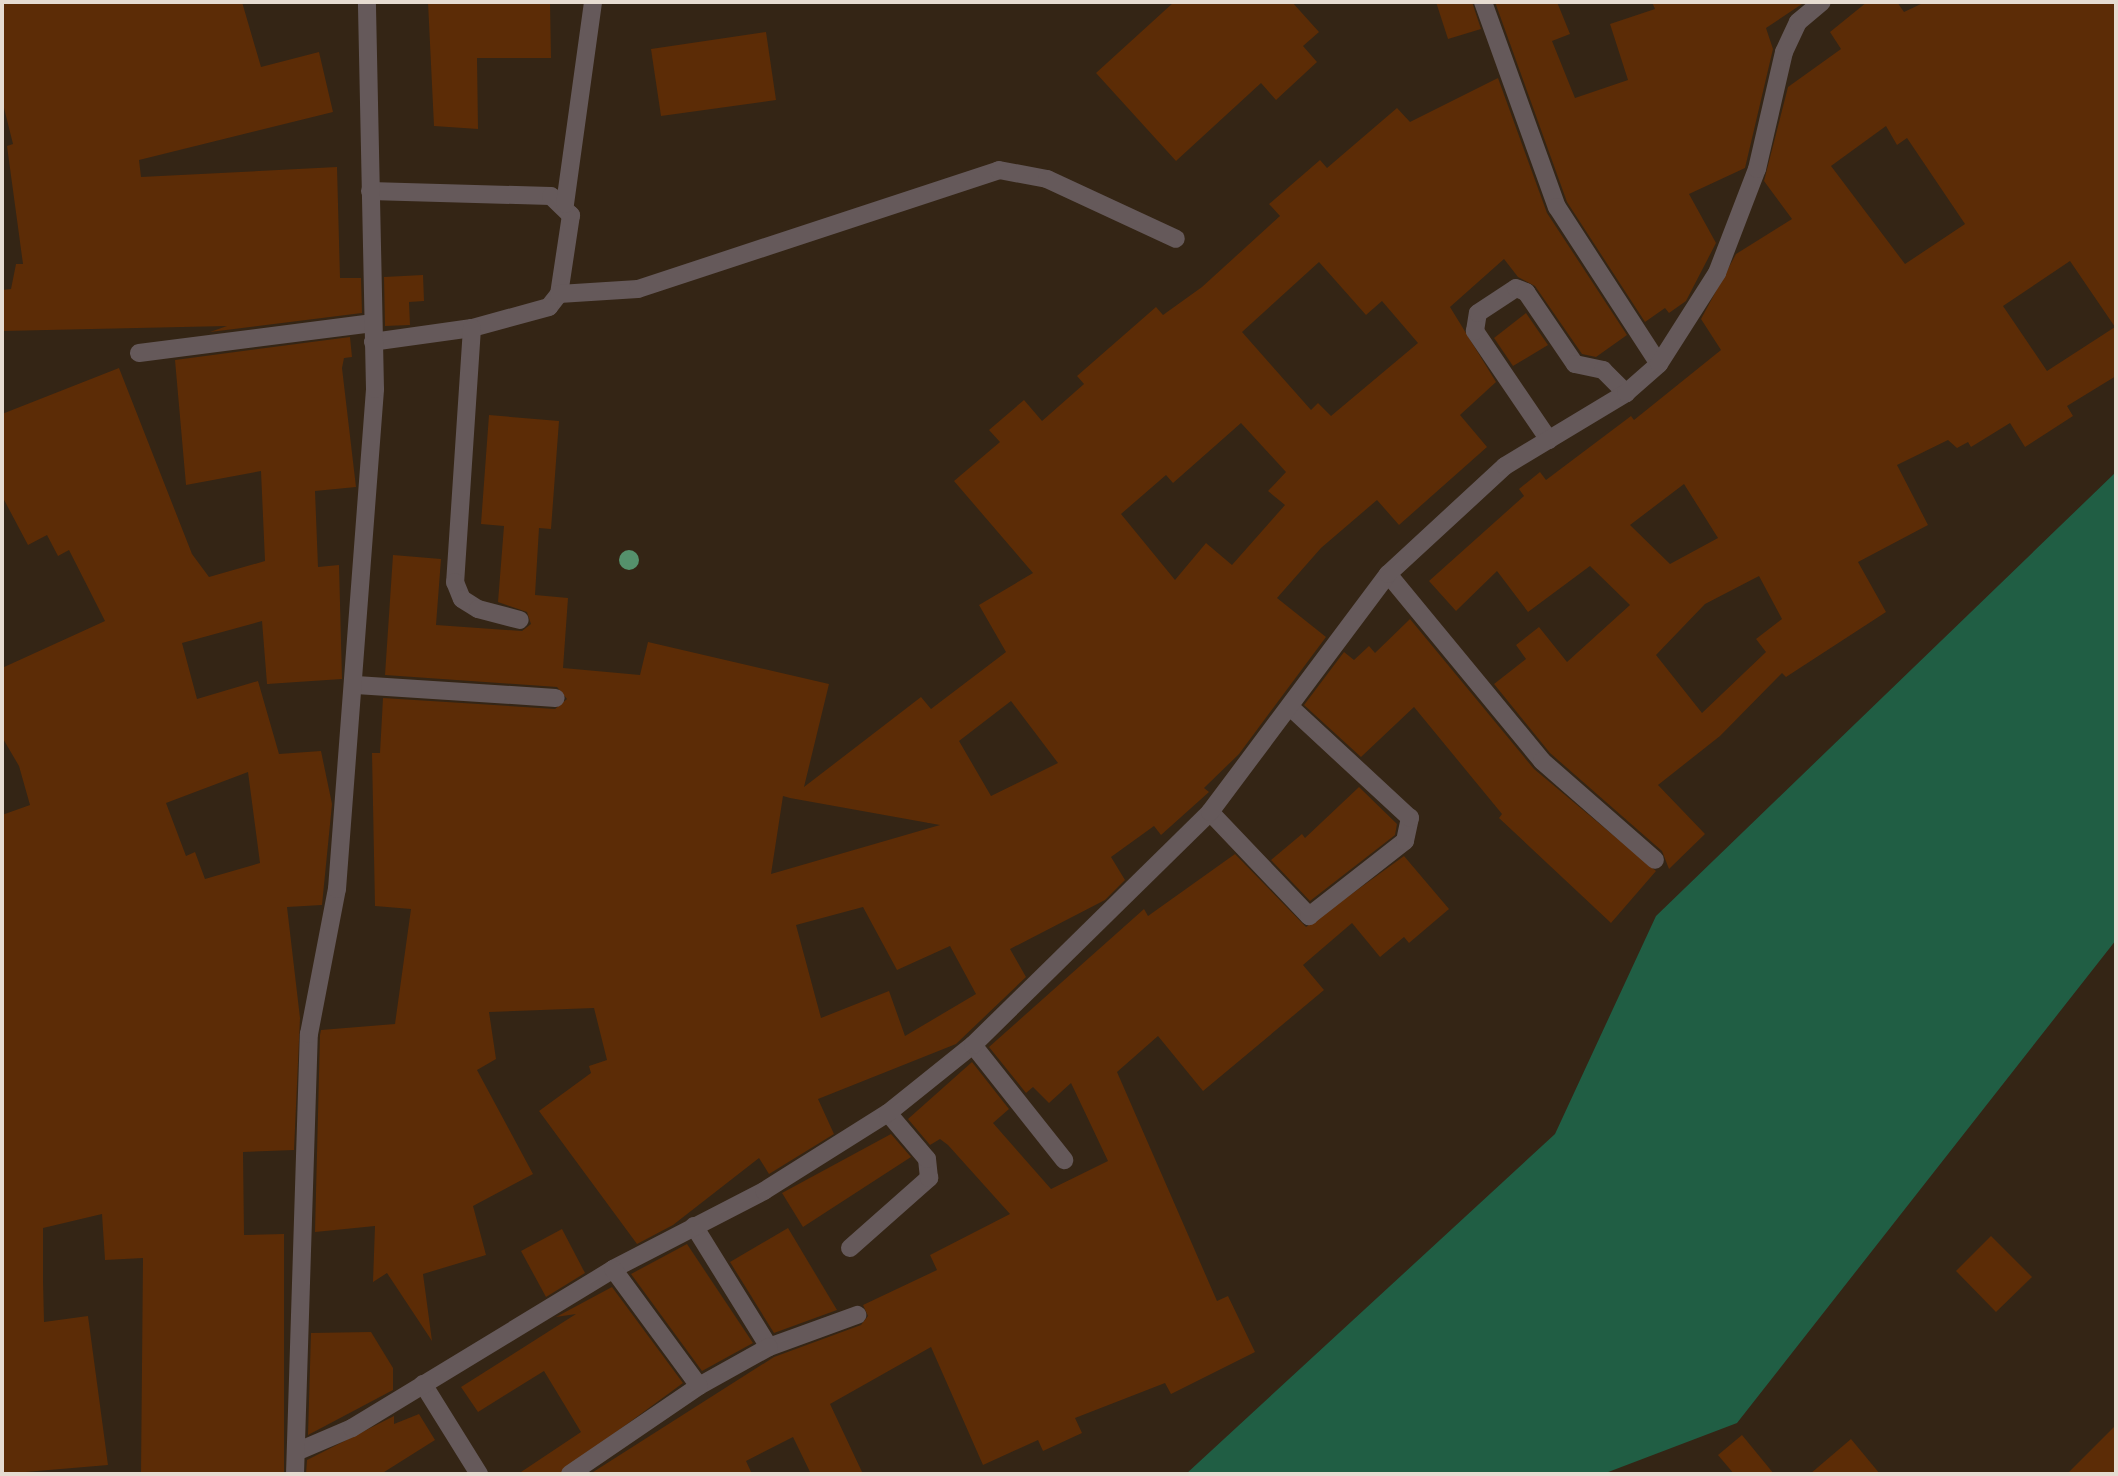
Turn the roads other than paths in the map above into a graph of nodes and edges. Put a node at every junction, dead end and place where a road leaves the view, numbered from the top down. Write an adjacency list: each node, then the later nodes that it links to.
1 (367, 2): 5 (street)
2 (593, 2): 6 (street)
3 (1483, 2): 13 (street)
4 (1822, 2): 13 (street)
5 (370, 191): 6 (street); 9 (street)
6 (565, 204): 8 (street)
7 (1176, 239): 8 (street)
8 (559, 294): 10 (street)
9 (373, 323): 11 (street); 12 (street)
10 (472, 328): 11 (street); 17 (street)
11 (373, 342): 18 (street)
12 (139, 353)
13 (1659, 364): 14 (street)
14 (1626, 393): 15 (street); 15 (street)
15 (1549, 440): 16 (street)
16 (1388, 574): 20 (street); 22 (street)
17 (520, 620)
18 (356, 685): 19 (street); 33 (street)
19 (556, 698)
20 (1290, 707): 21 (street); 21 (street)
21 (1210, 812): 23 (street)
22 (1655, 860)
23 (973, 1045): 24 (street); 25 (street)
24 (888, 1112): 26 (street); 27 (street)
25 (1064, 1160)
26 (694, 1226): 28 (street); 30 (street)
27 (850, 1248)
28 (613, 1269): 31 (street); 32 (street)
29 (857, 1315): 30 (street)
30 (769, 1347): 32 (street)
31 (423, 1384): 33 (street); 35 (street)
32 (699, 1386): 36 (street)
33 (296, 1452): 34 (street)
34 (295, 1474)
35 (479, 1474)
36 (570, 1474)

